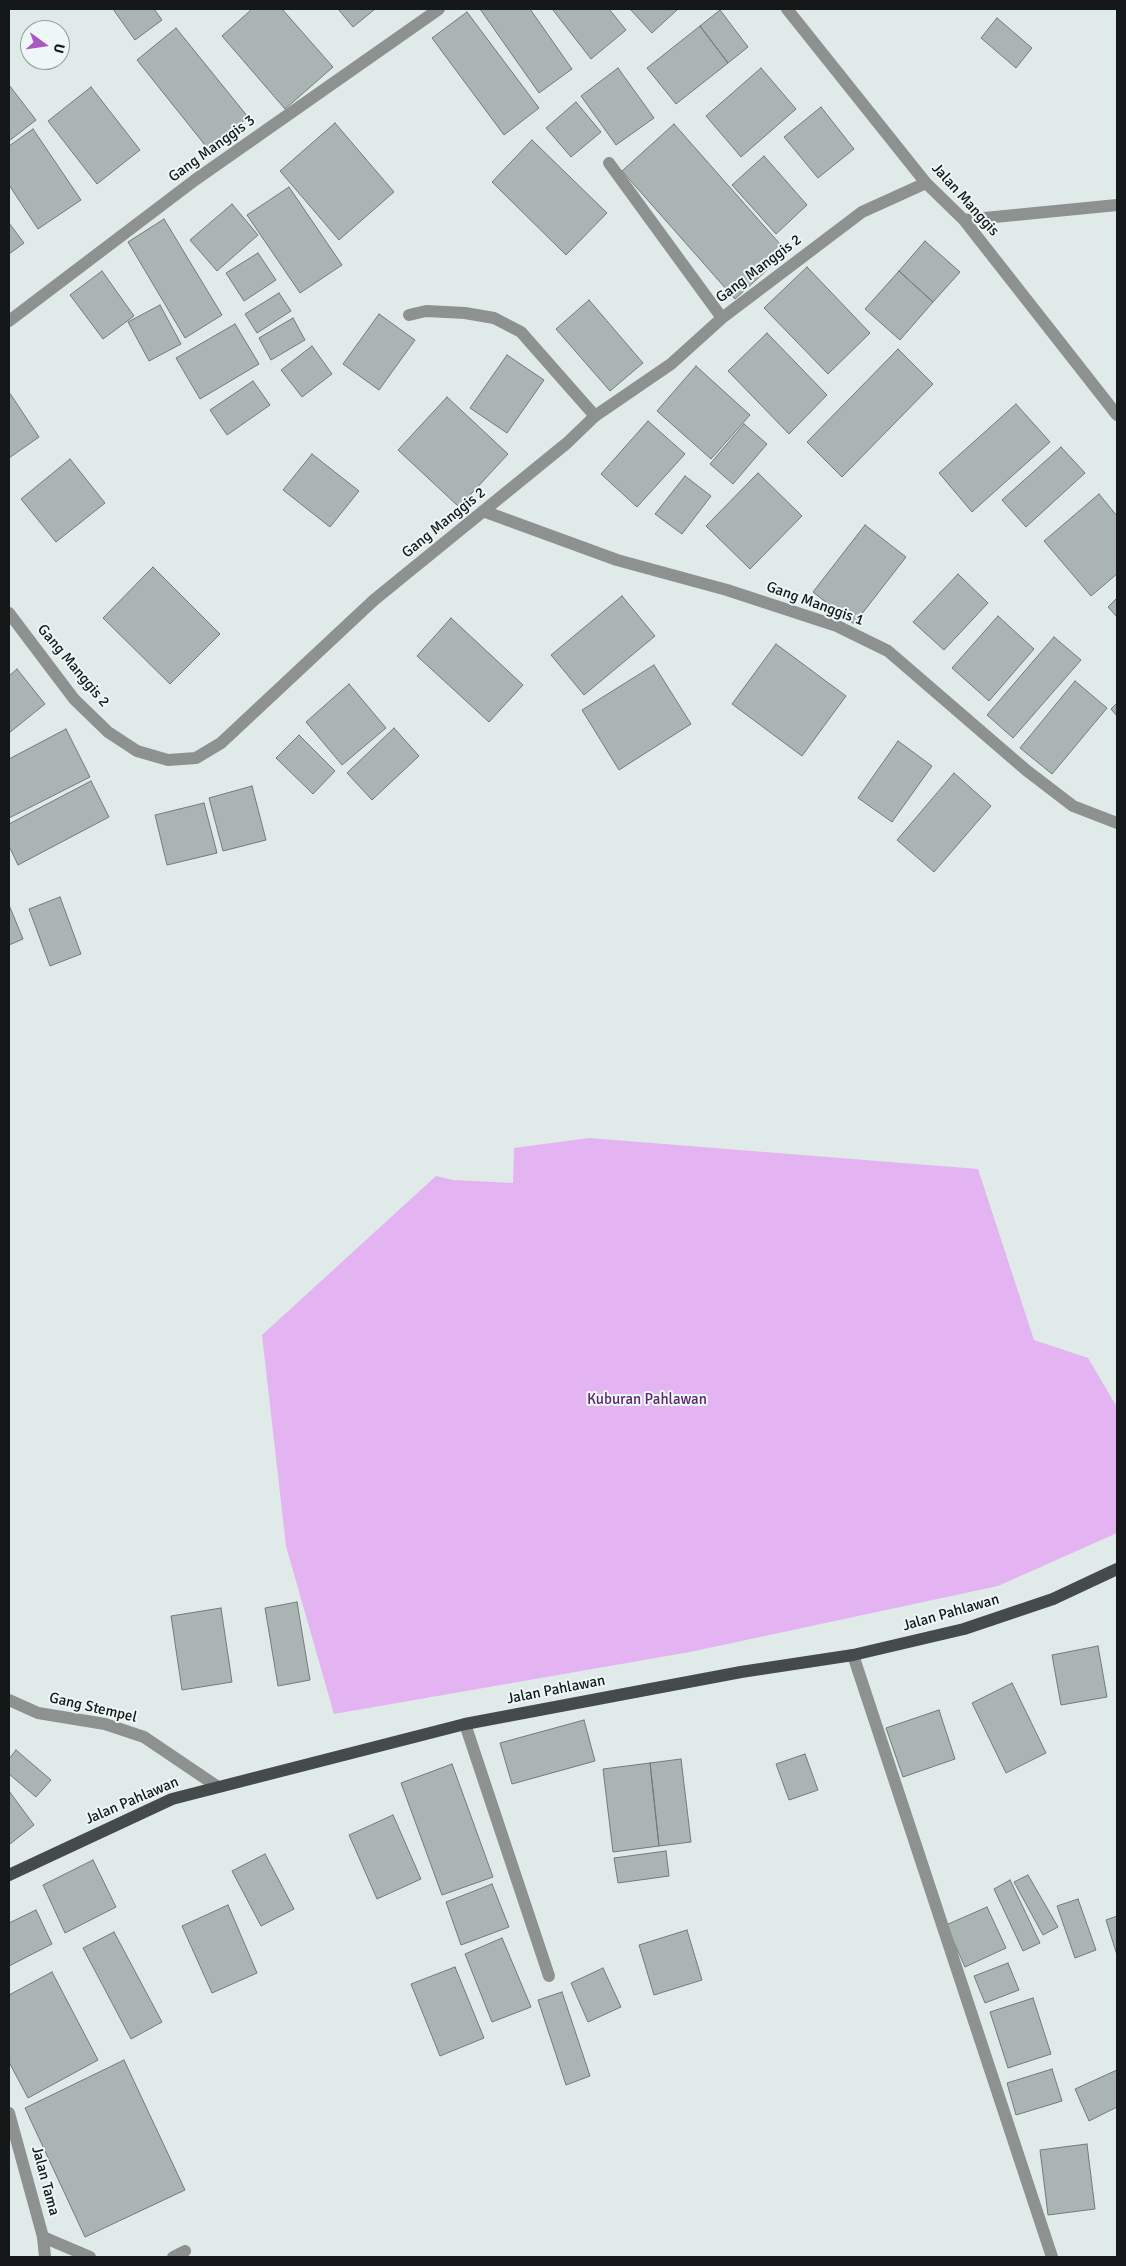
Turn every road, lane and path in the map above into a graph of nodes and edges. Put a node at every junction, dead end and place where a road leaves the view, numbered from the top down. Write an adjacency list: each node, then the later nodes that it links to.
1 (439, 9): 9 (street, Gang Manggis 3)
2 (786, 9): 4 (street, Jalan Manggis)
3 (609, 163): 8 (street)
4 (926, 183): 6 (street, Jalan Manggis); 8 (street, Gang Manggis 2)
5 (1117, 205): 6 (street)
6 (964, 220): 10 (street, Jalan Manggis)
7 (409, 315): 11 (street)
8 (722, 318): 11 (street, Gang Manggis 2)
9 (9, 321)
10 (1117, 414)
11 (595, 416): 12 (street, Gang Manggis 2)
12 (483, 512): 13 (street, Gang Manggis 2); 14 (street, Gang Manggis 1)
13 (9, 613)
14 (1117, 823)
15 (1117, 1569): 16 (main road, Jalan Pahlawan)
16 (853, 1655): 18 (main road, Jalan Pahlawan); 28 (street)
17 (9, 1700): 19 (street, Gang Stempel)
18 (465, 1724): 19 (main road, Jalan Pahlawan); 21 (street)
19 (218, 1787): 20 (main road, Jalan Pahlawan)
20 (9, 1875)
21 (549, 1976)
22 (9, 2113): 23 (street, Jalan Tama)
23 (43, 2237): 25 (street, Jalan Tama); 26 (street)
24 (186, 2251): 27 (street)
25 (45, 2257)
26 (90, 2257)
27 (173, 2257)
28 (1052, 2257)

